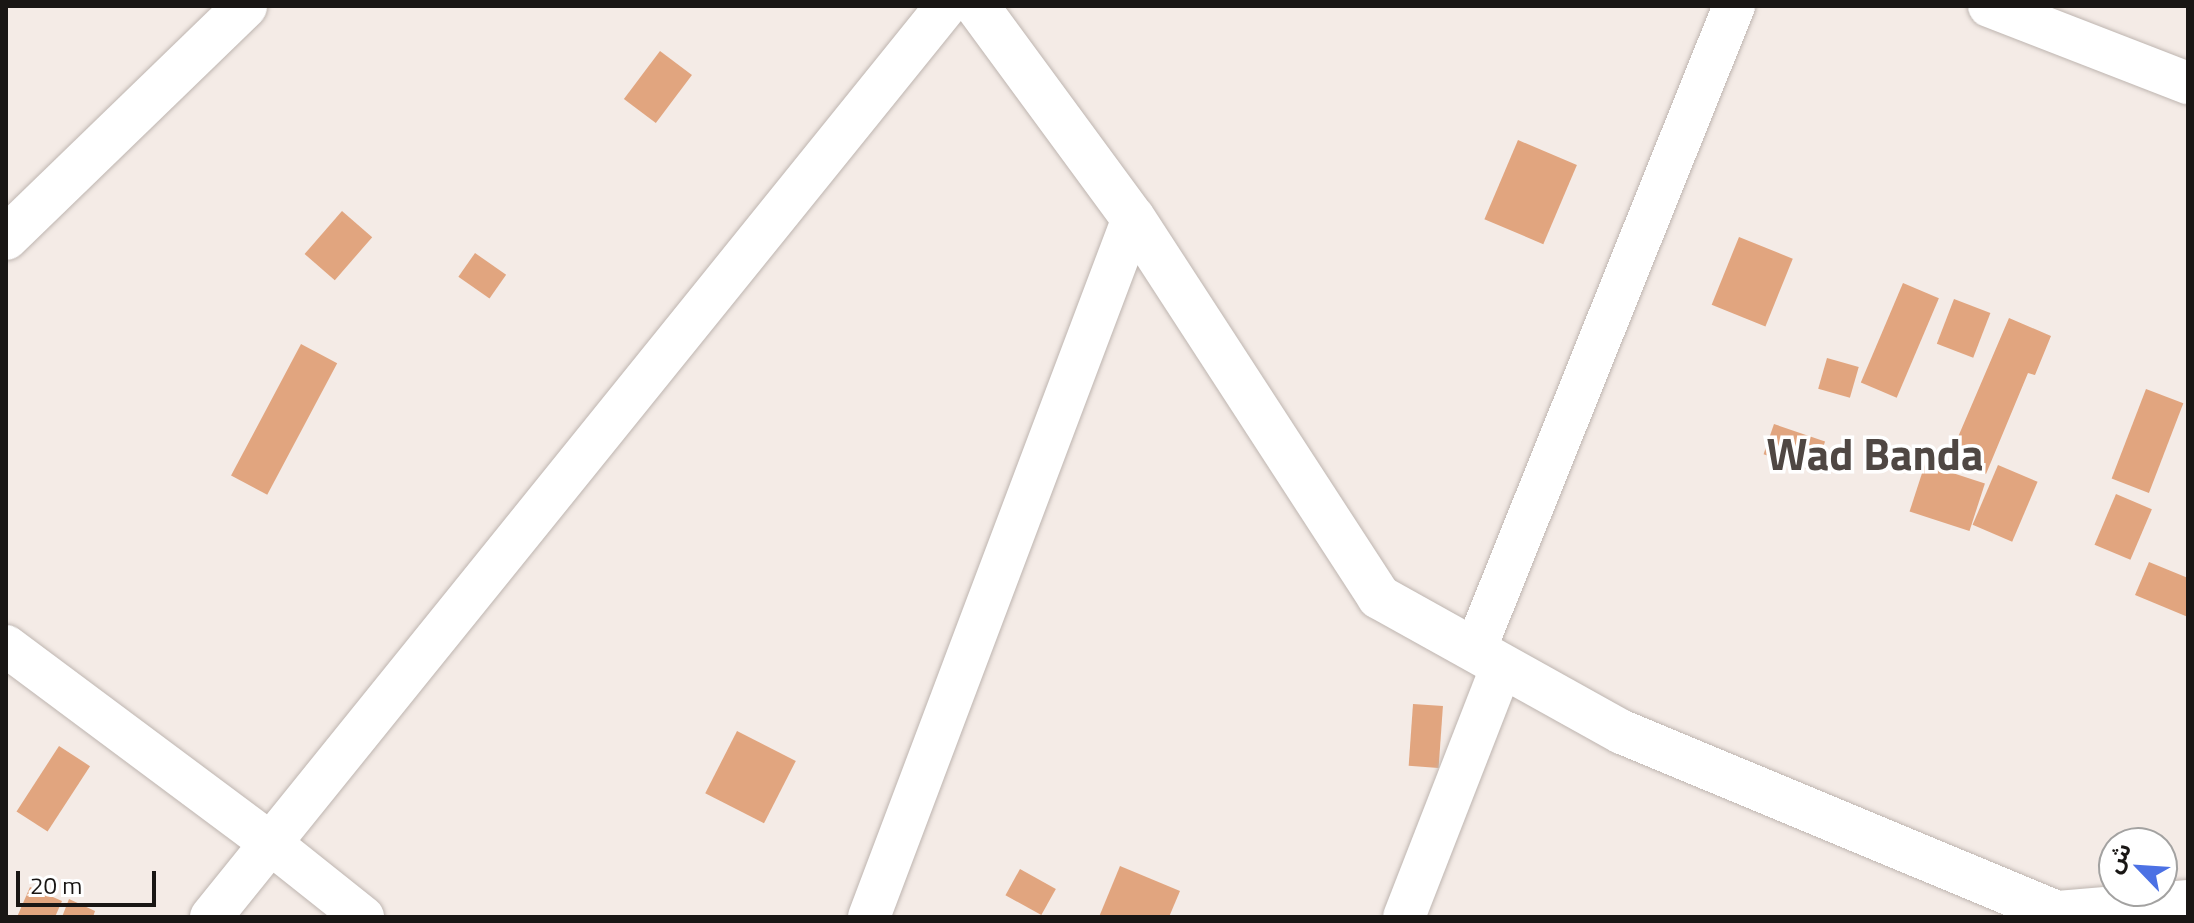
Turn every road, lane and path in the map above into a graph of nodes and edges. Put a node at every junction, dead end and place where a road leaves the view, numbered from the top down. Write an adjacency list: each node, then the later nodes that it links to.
1 (245, 6): 8 (street)
2 (946, 6): 11 (street)
3 (977, 6): 7 (street)
4 (1734, 6): 10 (street)
5 (1989, 6): 6 (street)
6 (2188, 83)
7 (1133, 218): 10 (street); 15 (street)
8 (6, 238)
9 (6, 646): 11 (street)
10 (1488, 658): 12 (street); 16 (street)
11 (270, 843): 13 (street); 14 (street)
12 (2188, 902)
13 (211, 917)
14 (363, 917)
15 (869, 917)
16 (1404, 917)

